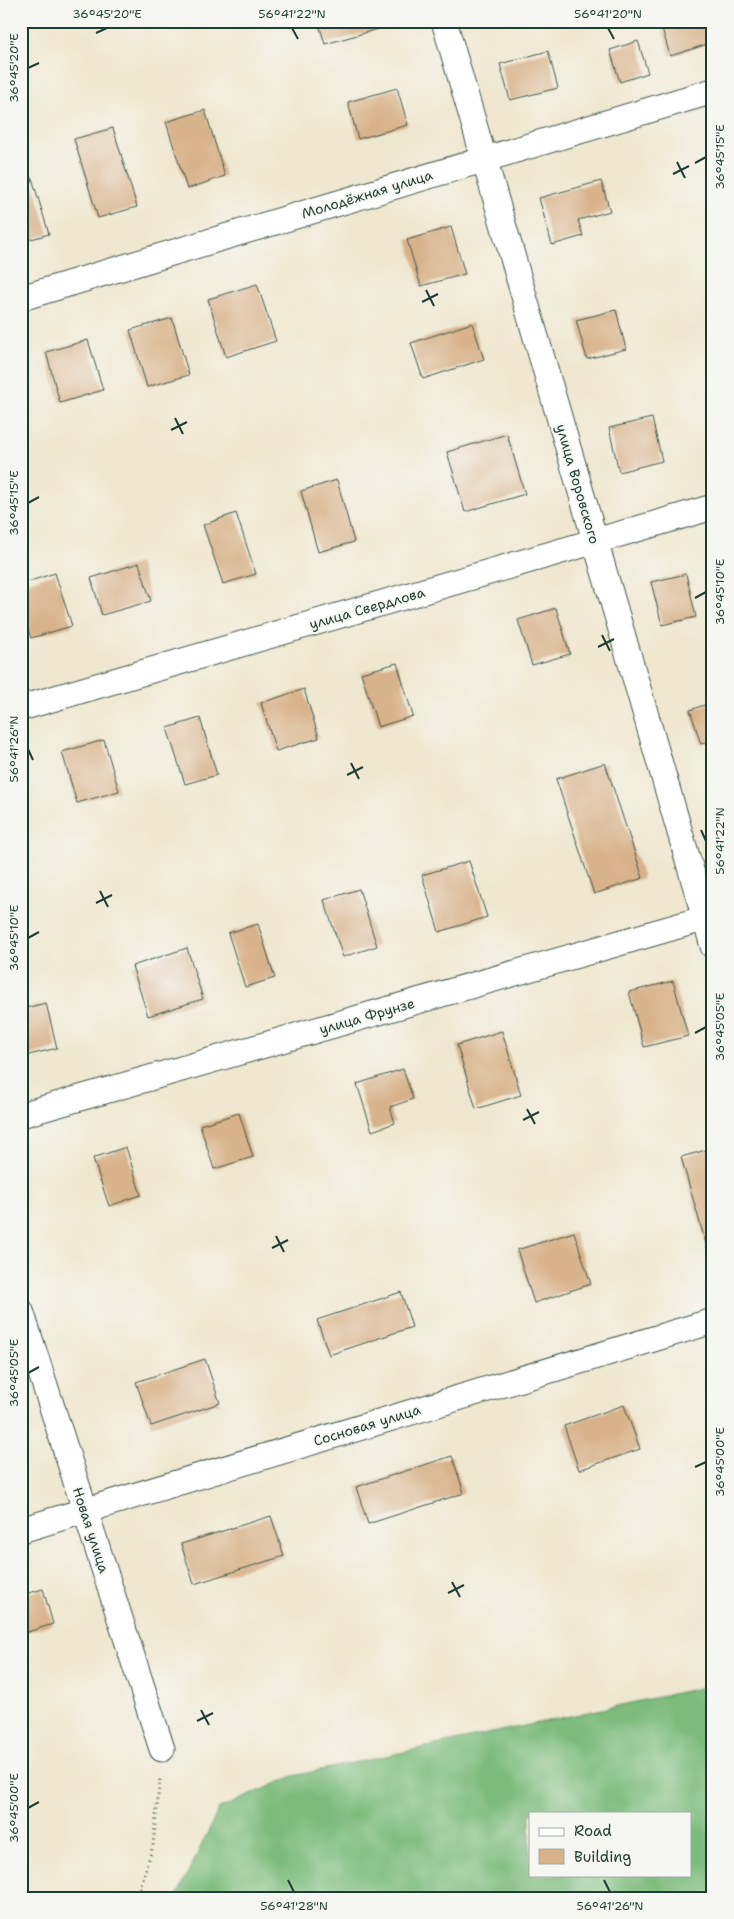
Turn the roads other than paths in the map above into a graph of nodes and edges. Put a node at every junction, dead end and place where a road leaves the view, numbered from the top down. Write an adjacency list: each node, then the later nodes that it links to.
1 (444, 21): 3 (street, улица Воровского)
2 (713, 91): 3 (street, Молодёжная улица)
3 (484, 158): 4 (street, Молодёжная улица); 6 (street, улица Воровского)
4 (21, 298)
5 (713, 507): 6 (street, улица Свердлова)
6 (595, 542): 7 (street, улица Свердлова); 8 (street, улица Воровского)
7 (21, 708)
8 (709, 917): 9 (street, улица Воровского); 10 (street, улица Фрунзе)
9 (713, 946)
10 (21, 1115)
11 (21, 1310): 13 (street, Новая улица)
12 (713, 1321): 13 (street, Сосновая улица)
13 (84, 1510): 14 (street, Сосновая улица); 15 (street, Новая улица)
14 (21, 1530)
15 (162, 1749)

